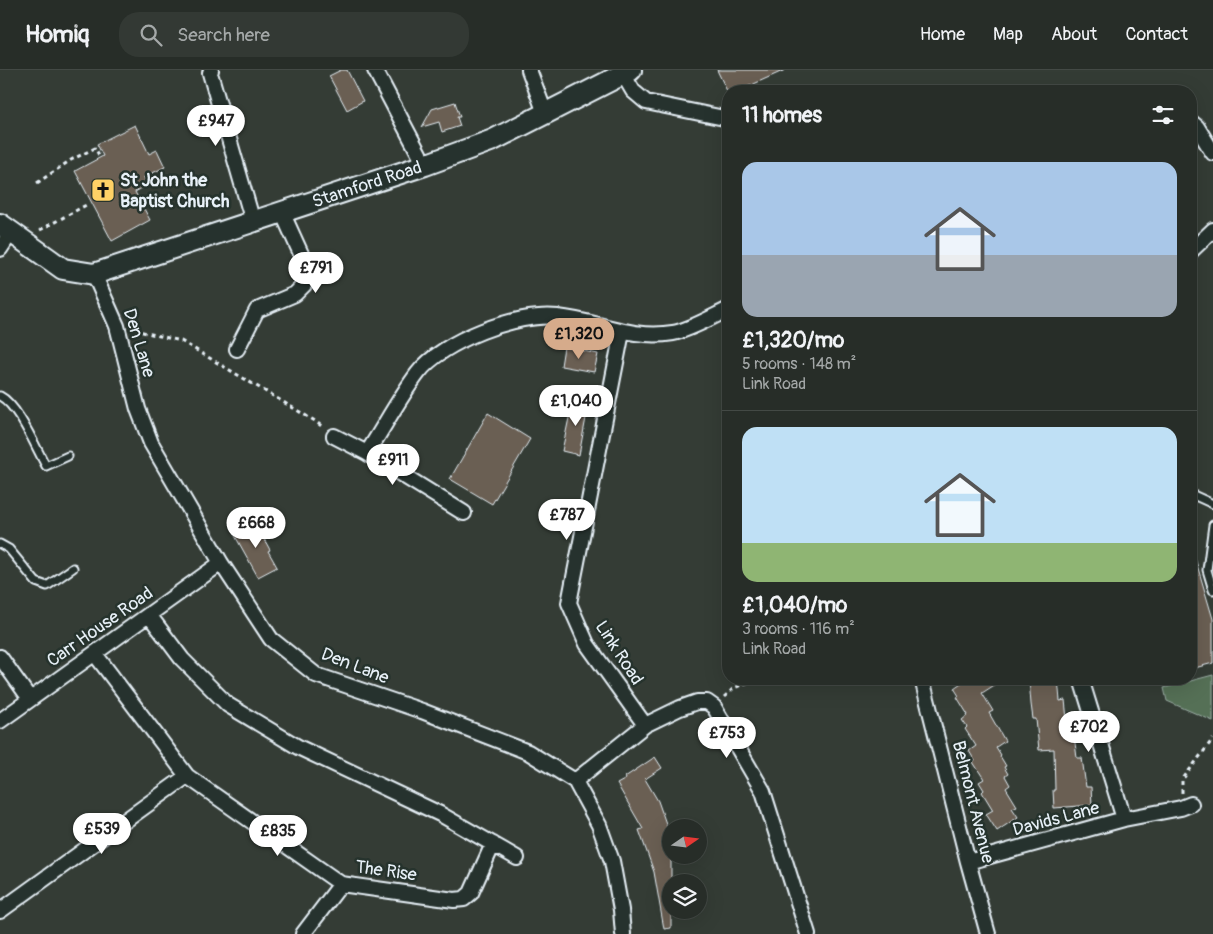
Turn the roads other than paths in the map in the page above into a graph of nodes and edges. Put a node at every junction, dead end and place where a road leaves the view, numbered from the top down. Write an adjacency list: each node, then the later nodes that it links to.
1 (211, 70): 11 (street)
2 (375, 70): 9 (street)
3 (529, 70): 5 (street)
4 (627, 72): 5 (street, Stamford Road); 6 (street)
5 (545, 112): 9 (street, Stamford Road)
6 (722, 118)
7 (1197, 127): 8 (street)
8 (1213, 153)
9 (425, 165): 10 (street, Stamford Road)
10 (282, 212): 11 (street, Stamford Road); 19 (street)
11 (253, 222): 16 (street, Stamford Road)
12 (1213, 230): 14 (street)
13 (13, 233): 15 (street); 16 (street)
14 (1197, 245)
15 (0, 249)
16 (94, 274): 29 (street, Den Lane)
17 (722, 312): 18 (street)
18 (622, 332): 22 (street); 39 (street, Link Road)
19 (237, 349)
20 (0, 396): 23 (lane)
21 (334, 436): 22 (street)
22 (367, 453): 26 (street)
23 (68, 456)
24 (1197, 497): 25 (lane)
25 (1213, 504)
26 (464, 513)
27 (1213, 524): 31 (lane)
28 (0, 544): 30 (lane)
29 (221, 563): 32 (street, Carr House Road); 41 (street, Den Lane)
30 (73, 568)
31 (1213, 590)
32 (149, 615): 33 (street, Carr House Road); 44 (street)
33 (95, 654): 37 (street, Carr House Road); 40 (street, The Rise)
34 (0, 657): 37 (street)
35 (924, 685): 46 (street, Belmont Avenue)
36 (1083, 685): 43 (street, Davids Lane)
37 (30, 699): 38 (street, Carr House Road)
38 (0, 721)
39 (645, 725): 41 (street); 51 (street)
40 (187, 776): 47 (street, The Rise); 48 (street)
41 (575, 781): 50 (street, Den Lane)
42 (1186, 806): 43 (street, Davids Lane)
43 (1124, 819): 46 (street, Davids Lane)
44 (493, 844): 45 (street); 47 (street, The Rise)
45 (517, 858)
46 (968, 862): 52 (street, Belmont Avenue)
47 (341, 884): 49 (street)
48 (0, 911)
49 (303, 934)
50 (623, 934)
51 (808, 934)
52 (988, 934)

